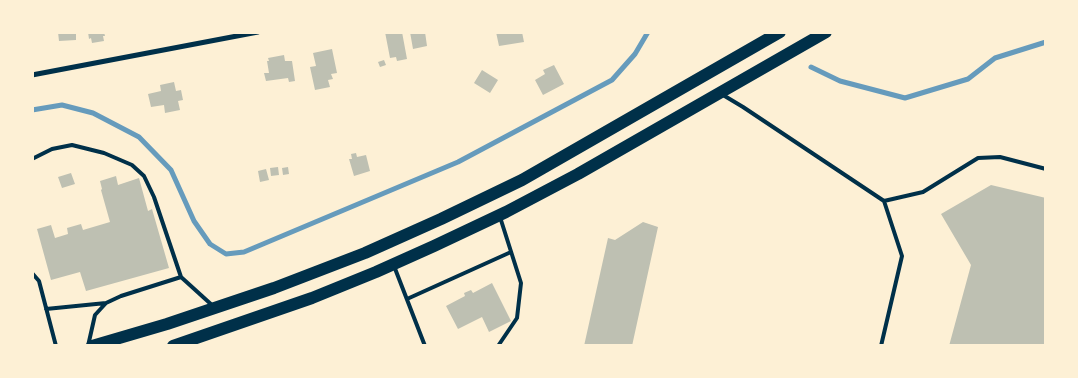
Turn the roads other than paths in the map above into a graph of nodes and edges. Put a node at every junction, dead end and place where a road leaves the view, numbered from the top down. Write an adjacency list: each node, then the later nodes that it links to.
1 (258, 32): 4 (street)
2 (780, 32): 16 (main road)
3 (826, 32): 5 (main road)
4 (32, 74)
5 (719, 93): 8 (lane); 9 (main road)
6 (32, 159): 13 (lane)
7 (1046, 169): 8 (lane)
8 (884, 201): 25 (lane)
9 (499, 215): 10 (lane); 11 (main road)
10 (511, 252): 14 (lane); 24 (lane)
11 (394, 264): 14 (lane); 18 (main road)
12 (32, 273): 17 (lane)
13 (181, 277): 15 (lane); 16 (lane)
14 (407, 299): 23 (lane)
15 (106, 303): 17 (lane); 20 (lane)
16 (214, 308): 21 (main road)
17 (46, 309): 19 (lane)
18 (185, 343): 22 (main road)
19 (56, 346)
20 (88, 346)
21 (92, 346)
22 (173, 346)
23 (425, 346)
24 (498, 346)
25 (881, 346)

